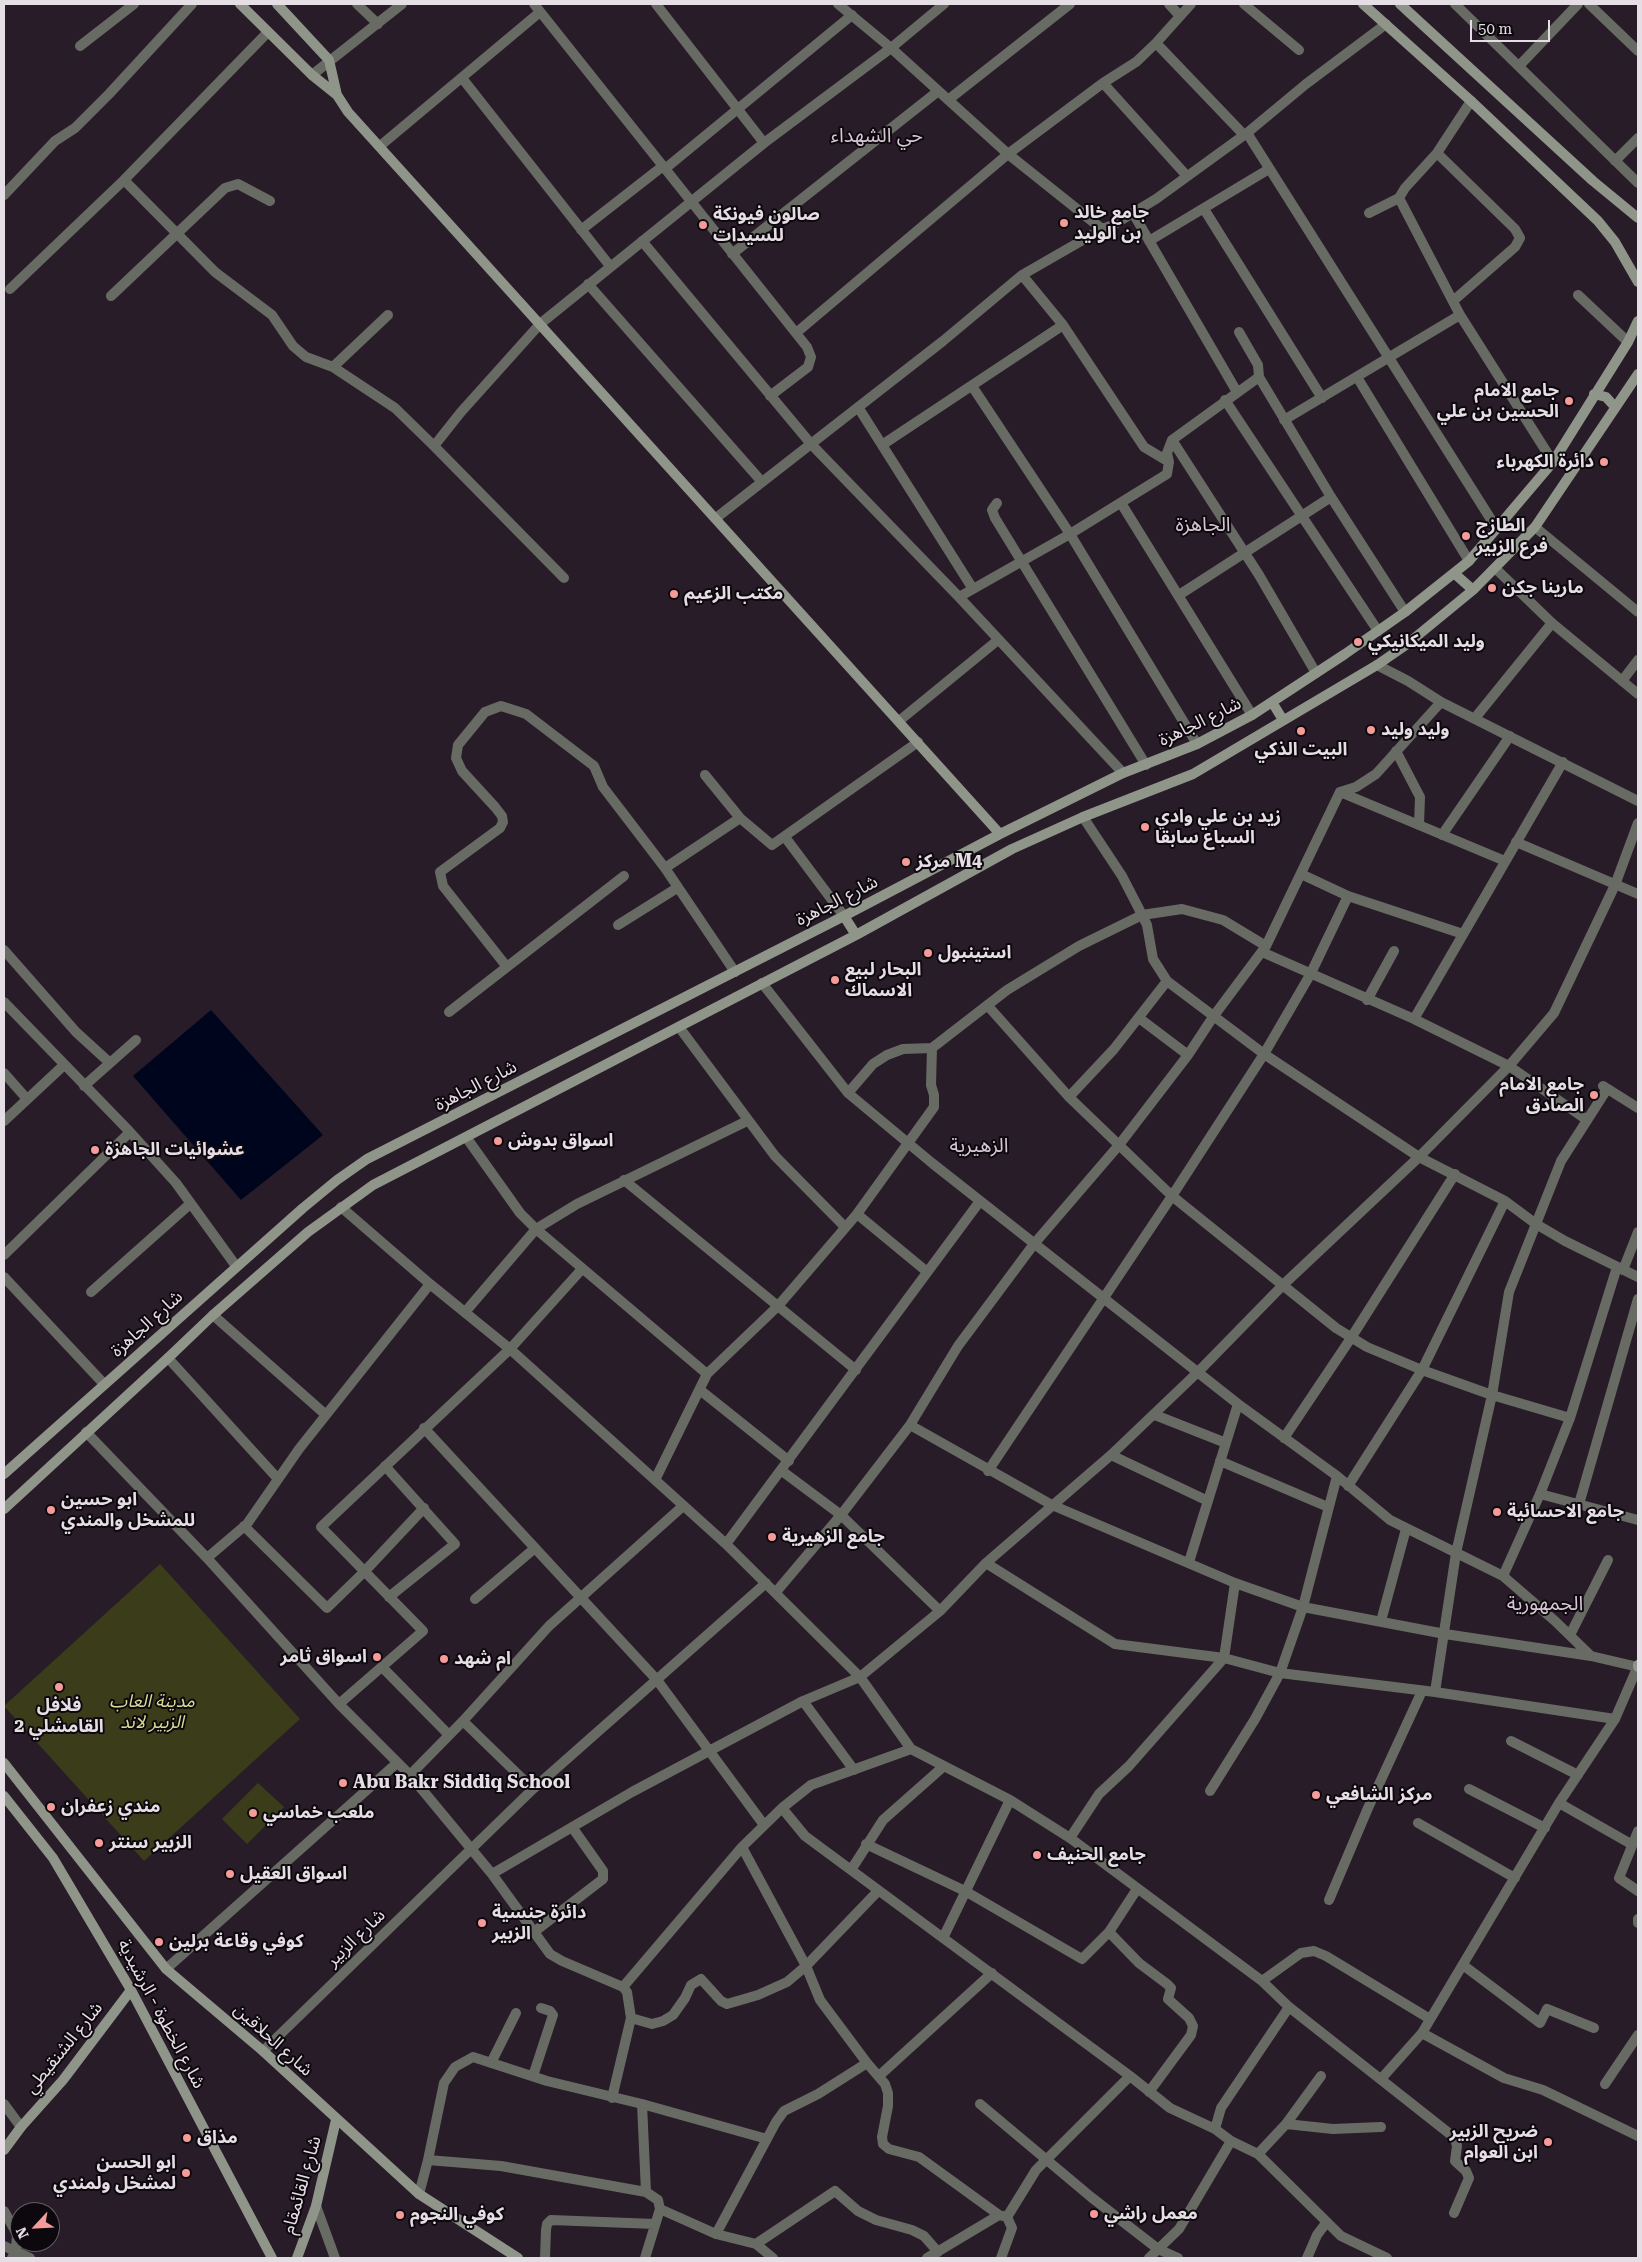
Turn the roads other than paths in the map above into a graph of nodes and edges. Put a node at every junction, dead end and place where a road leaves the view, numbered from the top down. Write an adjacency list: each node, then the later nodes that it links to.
1 (134, 4): 26 (street)
2 (192, 4): 52 (street)
3 (240, 4): 24 (street)
4 (277, 4): 30 (street)
5 (356, 4): 22 (street)
6 (402, 4): 22 (street)
7 (656, 4): 39 (street)
8 (838, 4): 20 (street)
9 (944, 4): 27 (street)
10 (1070, 4): 37 (street)
11 (1169, 4): 21 (street)
12 (1191, 4): 21 (street)
13 (1244, 4): 28 (street)
14 (1363, 4): 23 (street)
15 (1400, 4): 59 (street)
16 (1455, 4): 31 (street)
17 (1578, 4): 31 (street)
18 (1589, 4): 29 (street)
19 (537, 8): 33 (street); 47 (street)
20 (852, 15): 27 (street); 39 (street)
21 (1180, 16): 25 (street)
22 (378, 24): 30 (street)
23 (1386, 24): 38 (street); 40 (street)
24 (268, 32): 32 (street); 50 (street)
25 (1156, 43): 34 (street); 40 (street)
26 (80, 46)
27 (891, 48): 35 (street); 42 (street)
28 (1299, 50)
29 (1638, 51)
30 (329, 60): 32 (street); 36 (street)
31 (1519, 66): 46 (street)
32 (312, 75): 36 (street)
33 (462, 78): 43 (street); 61 (street)
34 (1103, 83): 45 (street); 49 (street)
35 (937, 92): 37 (street); 65 (street)
36 (337, 95): 43 (street)
37 (948, 100): 45 (street)
38 (1471, 101): 44 (street); 68 (street)
39 (738, 109): 42 (street); 47 (street)
40 (1246, 134): 48 (street); 49 (street)
41 (1638, 138): 46 (street)
42 (764, 143): 55 (street)
43 (380, 146): 77 (street)
44 (1437, 153): 53 (street); 73 (street)
45 (1008, 154): 60 (street); 80 (street)
46 (1615, 161): 51 (street)
47 (665, 167): 55 (street); 61 (street)
48 (1269, 168): 56 (street); 82 (street)
49 (1186, 175): 57 (street)
50 (124, 180): 62 (street); 70 (street)
51 (1638, 183)
52 (4, 195)
53 (1399, 198): 58 (street); 73 (street)
54 (270, 201): 62 (street)
55 (692, 201): 63 (street); 65 (street)
56 (1204, 209): 64 (street); 91 (street)
57 (1133, 213): 60 (street); 64 (street)
58 (1369, 213)
59 (1638, 218)
60 (1102, 229): 67 (street)
61 (581, 230): 66 (street)
62 (178, 234): 72 (street); 83 (street)
63 (642, 241): 66 (street); 90 (street)
64 (1149, 241): 88 (street)
65 (732, 254): 80 (street)
66 (610, 266): 69 (street)
67 (1022, 275): 78 (street); 93 (street)
68 (1638, 282)
69 (588, 284): 77 (street); 102 (street)
70 (10, 289)
71 (1578, 295): 81 (street)
72 (111, 296)
73 (1453, 301): 75 (street)
74 (388, 315): 83 (street)
75 (1460, 315): 82 (street); 101 (street)
76 (1638, 321): 81 (street, شارع الجاهزة)
77 (540, 324): 99 (street); 107 (street)
78 (1063, 325): 87 (street); 100 (street)
79 (1239, 332): 85 (street)
80 (796, 333): 90 (street)
81 (1628, 342): 89 (street, شارع الجاهزة)
82 (1388, 358): 86 (street); 109 (street)
83 (333, 367): 99 (street)
84 (1638, 374): 94 (street)
85 (1259, 377): 88 (street); 95 (street)
86 (1357, 377): 91 (street); 112 (street)
87 (972, 386): 98 (street); 110 (street)
88 (1237, 392): 92 (street)
89 (1594, 394): 94 (street); 101 (street, شارع الجاهزة)
90 (770, 396): 97 (street)
91 (1322, 398): 95 (street)
92 (1225, 400): 96 (street); 106 (street)
93 (858, 407): 97 (street); 98 (street)
94 (1615, 407): 108 (street)
95 (1284, 420): 103 (street)
96 (1172, 440): 100 (street); 111 (street)
97 (811, 444): 102 (street); 120 (street)
98 (882, 445): 117 (street)
99 (434, 446): 116 (street)
100 (1169, 462): 105 (street)
101 (1553, 462): 109 (street, شارع الجاهزة)
102 (762, 482): 107 (street)
103 (1331, 497): 106 (street); 121 (street)
104 (996, 503): 113 (street)
105 (1121, 503): 110 (street); 119 (street)
106 (1301, 516): 111 (street); 124 (street)
107 (716, 518): 136 (street)
108 (1535, 527): 114 (street); 122 (street)
109 (1497, 530): 112 (street, شارع الجاهزة)
110 (1070, 534): 113 (street); 139 (street)
111 (1244, 553): 119 (street); 128 (street)
112 (1469, 561): 115 (street, شارع الجاهزة)
113 (1023, 562): 117 (street); 142 (street)
114 (1496, 568): 118 (street); 123 (street)
115 (1455, 574): 118 (street); 121 (street, شارع الجاهزة)
116 (564, 578)
117 (973, 589): 120 (street)
118 (1473, 590): 127 (street)
119 (1179, 595): 133 (street)
120 (959, 597): 125 (street)
121 (1405, 612): 124 (street, شارع الجاهزة)
122 (1638, 612)
123 (1552, 624): 129 (street); 134 (street)
124 (1378, 631): 128 (street, شارع الجاهزة)
125 (998, 640): 136 (street); 143 (street)
126 (1638, 660): 129 (street)
127 (1377, 665): 132 (street); 135 (street)
128 (1316, 673): 131 (street, شارع الجاهزة)
129 (1622, 681): 130 (street)
130 (1638, 694)
131 (1272, 702): 133 (street, شارع الجاهزة); 135 (street)
132 (1441, 702): 134 (street); 140 (street)
133 (1252, 715): 139 (street, شارع الجاهزة)
134 (1475, 718): 137 (street)
135 (1284, 720): 147 (street)
136 (899, 721): 138 (street)
137 (1510, 736): 141 (street); 152 (street)
138 (918, 742): 151 (street); 153 (street)
139 (1197, 744): 142 (street, شارع الجاهزة)
140 (1396, 751): 145 (street); 150 (street)
141 (1563, 762): 146 (street); 154 (street)
142 (1146, 765): 143 (street, شارع الجاهزة)
143 (1123, 773): 151 (street, شارع الجاهزة)
144 (705, 775): 148 (street)
145 (1340, 792): 150 (street); 157 (street)
146 (1638, 801)
147 (1083, 817): 163 (street); 167 (street)
148 (740, 818): 153 (street); 156 (street)
149 (1638, 823): 159 (street)
150 (1419, 825): 152 (street)
151 (1000, 834): 164 (street, شارع الجاهزة)
152 (1442, 835): 155 (street)
153 (785, 837): 164 (street)
154 (1516, 842): 155 (street); 159 (street)
155 (1505, 862): 166 (street)
156 (665, 868): 160 (street); 171 (street)
157 (1301, 874): 162 (street); 168 (street)
158 (624, 876): 171 (street)
159 (1615, 885): 161 (street); 190 (street)
160 (677, 888): 165 (street); 172 (street)
161 (1638, 894)
162 (1348, 896): 166 (street); 173 (street)
163 (1142, 915): 168 (street); 174 (street); 178 (street)
164 (844, 916): 167 (street); 172 (street, شارع الجاهزة)
165 (618, 924)
166 (1463, 934): 182 (street)
167 (856, 935): 175 (street)
168 (1264, 949): 173 (street); 180 (street)
169 (4, 950): 188 (street)
170 (1394, 951): 176 (street)
171 (507, 967): 179 (street)
172 (735, 972): 219 (street, شارع الجاهزة)
173 (1310, 975): 176 (street); 186 (street)
174 (1167, 981): 180 (street); 181 (street)
175 (762, 983): 183 (street); 193 (street)
176 (1367, 1000): 182 (street)
177 (4, 1002): 189 (street)
178 (988, 1006): 185 (street); 194 (street)
179 (448, 1012)
180 (1213, 1017): 186 (street); 187 (street)
181 (1139, 1018): 187 (street); 194 (street)
182 (1414, 1019): 190 (street)
183 (679, 1027): 197 (street); 201 (street)
184 (136, 1040): 188 (street)
185 (932, 1048): 193 (street); 202 (street)
186 (1264, 1054): 204 (street); 207 (street)
187 (1188, 1055): 203 (street)
188 (110, 1064): 192 (street)
189 (64, 1065): 192 (street); 195 (street)
190 (1509, 1066): 198 (street); 204 (street)
191 (4, 1073): 195 (street)
192 (84, 1086): 200 (street)
193 (848, 1093): 202 (street)
194 (1069, 1097): 203 (street)
195 (28, 1099): 199 (street)
196 (1638, 1108): 198 (street)
197 (747, 1120): 206 (street); 214 (street)
198 (1587, 1120): 213 (street)
199 (4, 1121)
200 (130, 1132): 210 (street); 218 (street)
201 (466, 1137): 211 (street); 215 (street)
202 (908, 1144): 208 (street); 212 (street)
203 (1119, 1145): 207 (street); 217 (street)
204 (1419, 1157): 205 (street); 226 (street)
205 (1455, 1174): 209 (street); 233 (street)
206 (624, 1180): 215 (street); 230 (street)
207 (1172, 1196): 226 (street); 228 (street)
208 (980, 1201): 217 (street); 222 (street)
209 (1504, 1201): 213 (street); 237 (street)
210 (190, 1204): 219 (street); 227 (street)
211 (341, 1206): 225 (street); 232 (street)
212 (856, 1214): 214 (street); 222 (street)
213 (1536, 1224): 221 (street); 242 (street)
214 (844, 1226): 230 (street)
215 (536, 1229): 220 (street); 231 (street)
216 (1638, 1232): 221 (street)
217 (1034, 1244): 228 (street); 247 (street)
218 (4, 1255)
219 (236, 1266): 240 (street, شارع الجاهزة)
220 (582, 1268): 234 (street); 239 (street)
221 (1620, 1268): 224 (street); 246 (street)
222 (926, 1271): 236 (street)
223 (4, 1277): 240 (street)
224 (1638, 1277)
225 (430, 1284): 231 (street); 244 (street)
226 (1283, 1285): 233 (street); 238 (street)
227 (91, 1292)
228 (1104, 1298): 238 (street); 257 (street)
229 (1638, 1299): 265 (street)
230 (778, 1306): 236 (street); 239 (street)
231 (466, 1311): 234 (street)
232 (213, 1314): 235 (street); 244 (street)
233 (1351, 1338): 237 (street); 250 (street)
234 (510, 1349): 248 (street); 261 (street)
235 (168, 1358): 249 (street); 260 (street)
236 (856, 1370): 253 (street)
237 (1422, 1370): 242 (street); 262 (street)
238 (1199, 1371): 243 (street); 245 (street)
239 (707, 1374): 241 (street)
240 (104, 1384): 258 (street, شارع الجاهزة)
241 (700, 1390): 253 (street); 261 (street)
242 (1492, 1395): 246 (street); 277 (street)
243 (1238, 1404): 250 (street); 251 (street)
244 (326, 1415): 260 (street)
245 (1155, 1415): 251 (street); 252 (street)
246 (1570, 1418): 263 (street)
247 (910, 1425): 257 (street); 271 (street)
248 (424, 1428): 255 (street); 276 (street)
249 (86, 1432): 270 (street); 278 (street)
250 (1284, 1438): 259 (street)
251 (1226, 1443): 254 (street)
252 (1112, 1455): 264 (street); 266 (street)
253 (789, 1460): 256 (street)
254 (1220, 1461): 264 (street); 268 (street)
255 (385, 1466): 269 (street); 282 (street)
256 (782, 1470): 271 (street); 275 (street)
257 (988, 1471): 266 (street)
258 (4, 1474)
259 (1337, 1476): 262 (street); 268 (street)
260 (278, 1479): 273 (street)
261 (655, 1480): 267 (street)
262 (1348, 1486): 274 (street)
263 (1540, 1494): 265 (street); 283 (street)
264 (1208, 1501): 280 (street)
265 (1579, 1504): 272 (street)
266 (1052, 1505): 280 (street); 281 (street)
267 (684, 1506): 275 (street); 288 (street)
268 (1328, 1507): 290 (street)
269 (424, 1508): 282 (street); 287 (street)
270 (4, 1509)
271 (841, 1515): 286 (street); 291 (street)
272 (1638, 1520)
273 (244, 1526): 278 (street); 282 (street)
274 (1406, 1529): 277 (street); 292 (street)
275 (726, 1544): 284 (street)
276 (536, 1548): 288 (street); 289 (street)
277 (1456, 1553): 283 (street); 293 (street)
278 (207, 1558): 305 (street)
279 (1608, 1560): 294 (street)
280 (1189, 1562): 285 (street)
281 (986, 1563): 291 (street); 296 (street)
282 (364, 1572): 287 (street)
283 (1503, 1576): 294 (street)
284 (766, 1583): 286 (street); 301 (street, شارع الزبير)
285 (1235, 1583): 290 (street); 296 (street)
286 (776, 1592): 300 (street)
287 (389, 1597): 298 (street)
288 (579, 1598): 301 (street); 307 (street)
289 (475, 1599)
290 (1303, 1607): 292 (street); 299 (street)
291 (940, 1610): 300 (street)
292 (1381, 1621): 293 (street)
293 (1445, 1634): 295 (street); 303 (street)
294 (1570, 1635): 295 (street)
295 (1591, 1656): 297 (street)
296 (1224, 1658): 299 (street); 332 (street)
297 (1638, 1666): 306 (street)
298 (382, 1667): 305 (street); 308 (street)
299 (1280, 1673): 302 (street); 320 (street)
300 (860, 1677): 304 (street); 310 (street)
301 (657, 1680): 311 (street); 318 (street, شارع الزبير)
302 (1422, 1691): 303 (street); 344 (street)
303 (1435, 1692): 306 (street)
304 (803, 1701): 311 (street); 315 (street)
305 (339, 1704): 313 (street)
306 (1615, 1719): 317 (street)
307 (463, 1721): 308 (street); 318 (street)
308 (448, 1734): 316 (street)
309 (1511, 1741): 317 (street)
310 (911, 1748): 314 (street); 315 (street)
311 (710, 1752): 328 (street); 329 (street)
312 (4, 1763): 325 (street, شارع الحلاقين)
313 (397, 1763): 316 (street); 350 (street)
314 (944, 1766): 322 (street); 333 (street)
315 (854, 1770): 324 (street)
316 (410, 1775): 336 (street)
317 (1578, 1775): 323 (street)
318 (532, 1789): 336 (street, شارع الزبير)
319 (1468, 1789): 330 (street)
320 (1210, 1791)
321 (5, 1799): 326 (street, شارع الخطوة - الرشيدية)
322 (1010, 1800): 332 (street); 342 (street)
323 (1559, 1803): 330 (street); 334 (street)
324 (782, 1808): 328 (street); 337 (street)
325 (40, 1810): 326 (street); 350 (street, شارع الحلاقين)
326 (25, 1823): 354 (street, شارع الخطوة - الرشيدية)
327 (1418, 1823): 339 (street)
328 (764, 1825): 335 (street)
329 (572, 1827): 338 (street); 345 (street)
330 (1544, 1828): 339 (street)
331 (1638, 1831): 334 (street)
332 (1070, 1838): 340 (street)
333 (866, 1844): 337 (street); 342 (street)
334 (1632, 1844): 343 (street)
335 (742, 1846): 349 (street); 353 (street)
336 (472, 1849): 338 (street); 363 (street, شارع الزبير)
337 (851, 1870): 341 (street)
338 (492, 1874): 345 (street)
339 (1515, 1878): 348 (street)
340 (1137, 1889): 346 (street); 352 (street)
341 (878, 1891): 347 (street); 349 (street)
342 (965, 1891): 346 (street); 347 (street)
343 (1638, 1891)
344 (1329, 1900)
345 (534, 1932): 353 (street)
346 (1109, 1932): 372 (street)
347 (943, 1938): 351 (street)
348 (1463, 1965): 359 (street); 360 (street)
349 (806, 1966): 358 (street); 365 (street)
350 (166, 1970): 363 (street, شارع الحلاقين)
351 (992, 1973): 367 (street); 368 (street)
352 (1262, 1981): 355 (street); 359 (street)
353 (623, 1987): 358 (street)
354 (131, 1990): 379 (street, شارع الشنقيطي); 405 (street, شارع الخطوة - الرشيدية)
355 (1289, 2007): 370 (street); 381 (street)
356 (541, 2008): 366 (street)
357 (516, 2013): 364 (street)
358 (631, 2018): 373 (street)
359 (1430, 2019): 361 (street)
360 (1594, 2028)
361 (1422, 2033): 370 (street); 382 (street)
362 (1638, 2035): 371 (street)
363 (263, 2051): 377 (street, شارع الحلاقين)
364 (491, 2063): 366 (street); 388 (street)
365 (867, 2063): 367 (street); 383 (street)
366 (533, 2076): 373 (street)
367 (879, 2076): 395 (street)
368 (1130, 2076): 372 (street); 387 (street)
369 (1321, 2076): 378 (street)
370 (1381, 2079): 394 (street)
371 (1605, 2084)
372 (1149, 2092): 381 (street)
373 (612, 2098): 375 (street)
374 (4, 2104): 379 (street)
375 (642, 2104): 383 (street); 389 (street)
376 (980, 2104): 387 (street)
377 (336, 2120): 390 (street, شارع الحلاقين); 391 (street, شارع القائمقام)
378 (1286, 2124): 380 (street); 386 (street)
379 (21, 2127): 385 (street, شارع الشنقيطي)
380 (1381, 2127)
381 (1215, 2129): 384 (street)
382 (1638, 2136)
383 (768, 2139): 398 (street)
384 (1231, 2141): 386 (street); 401 (street)
385 (4, 2150)
386 (1258, 2154): 397 (street)
387 (1046, 2158): 395 (street); 401 (street)
388 (428, 2160): 389 (street); 390 (street)
389 (646, 2192): 392 (street)
390 (419, 2194): 408 (street, شارع الحلاقين)
391 (316, 2206): 406 (street, شارع القائمقام); 407 (street)
392 (660, 2208): 396 (street); 398 (street)
393 (4, 2211): 403 (street)
394 (1454, 2213)
395 (1003, 2216): 402 (street); 413 (street)
396 (655, 2224): 409 (street); 410 (street)
397 (1326, 2224): 416 (street); 417 (street)
398 (716, 2234): 399 (street)
399 (756, 2244): 402 (street); 411 (street)
400 (4, 2246): 403 (street)
401 (1158, 2249): 414 (street); 415 (street)
402 (938, 2252): 412 (street)
403 (14, 2254): 404 (street)
404 (30, 2258)
405 (272, 2258)
406 (297, 2258)
407 (335, 2258)
408 (518, 2258)
409 (546, 2258)
410 (645, 2258)
411 (774, 2258)
412 (927, 2258)
413 (1001, 2258)
414 (1149, 2258)
415 (1178, 2258)
416 (1307, 2258)
417 (1387, 2258)

